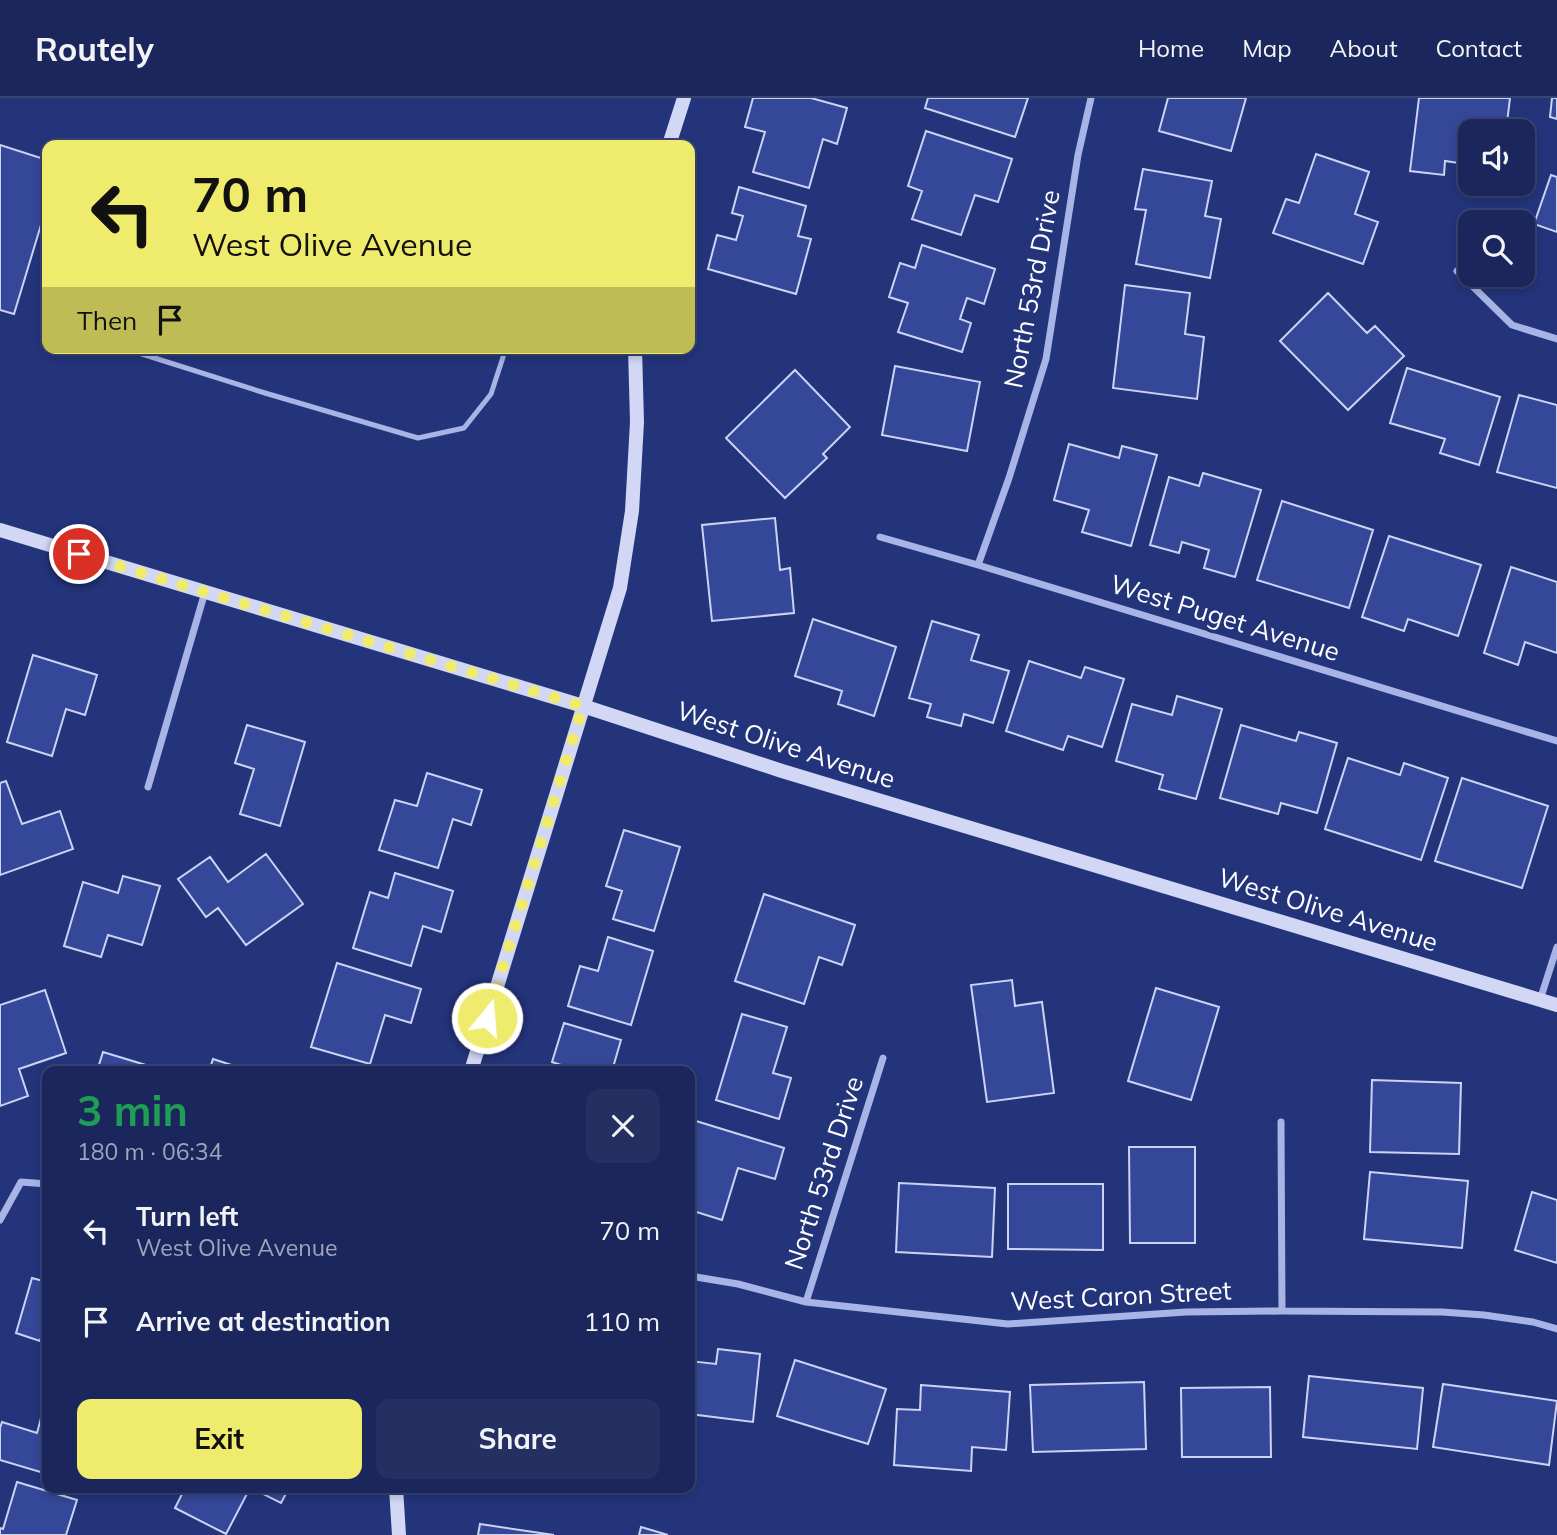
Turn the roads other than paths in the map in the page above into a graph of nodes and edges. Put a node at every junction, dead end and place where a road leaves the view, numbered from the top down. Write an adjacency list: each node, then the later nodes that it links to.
1 (684, 98): 3 (main road)
2 (1091, 98): 11 (street, North 53rd Drive)
3 (671, 140)
4 (1457, 271): 5 (street)
5 (1557, 339)
6 (142, 354): 7 (lane)
7 (504, 354)
8 (635, 354): 13 (main road)
9 (0, 530): 12 (main road, West Olive Avenue)
10 (880, 537): 11 (street, West Puget Avenue)
11 (978, 565): 14 (street, West Puget Avenue)
12 (205, 592): 13 (main road, West Olive Avenue); 15 (street)
13 (583, 706): 17 (main road, West Olive Avenue); 20 (main road)
14 (1557, 741)
15 (148, 786)
16 (1557, 947): 17 (street)
17 (1540, 1000): 18 (main road, West Olive Avenue)
18 (1557, 1005)
19 (883, 1058): 25 (street, North 53rd Drive)
20 (473, 1066)
21 (1281, 1122): 26 (street)
22 (42, 1184): 23 (street)
23 (0, 1220)
24 (695, 1277): 25 (street, West Caron Street)
25 (806, 1302): 26 (street, West Caron Street)
26 (1282, 1311): 27 (street, West Caron Street)
27 (1557, 1329)
28 (396, 1493): 29 (main road)
29 (399, 1535)

